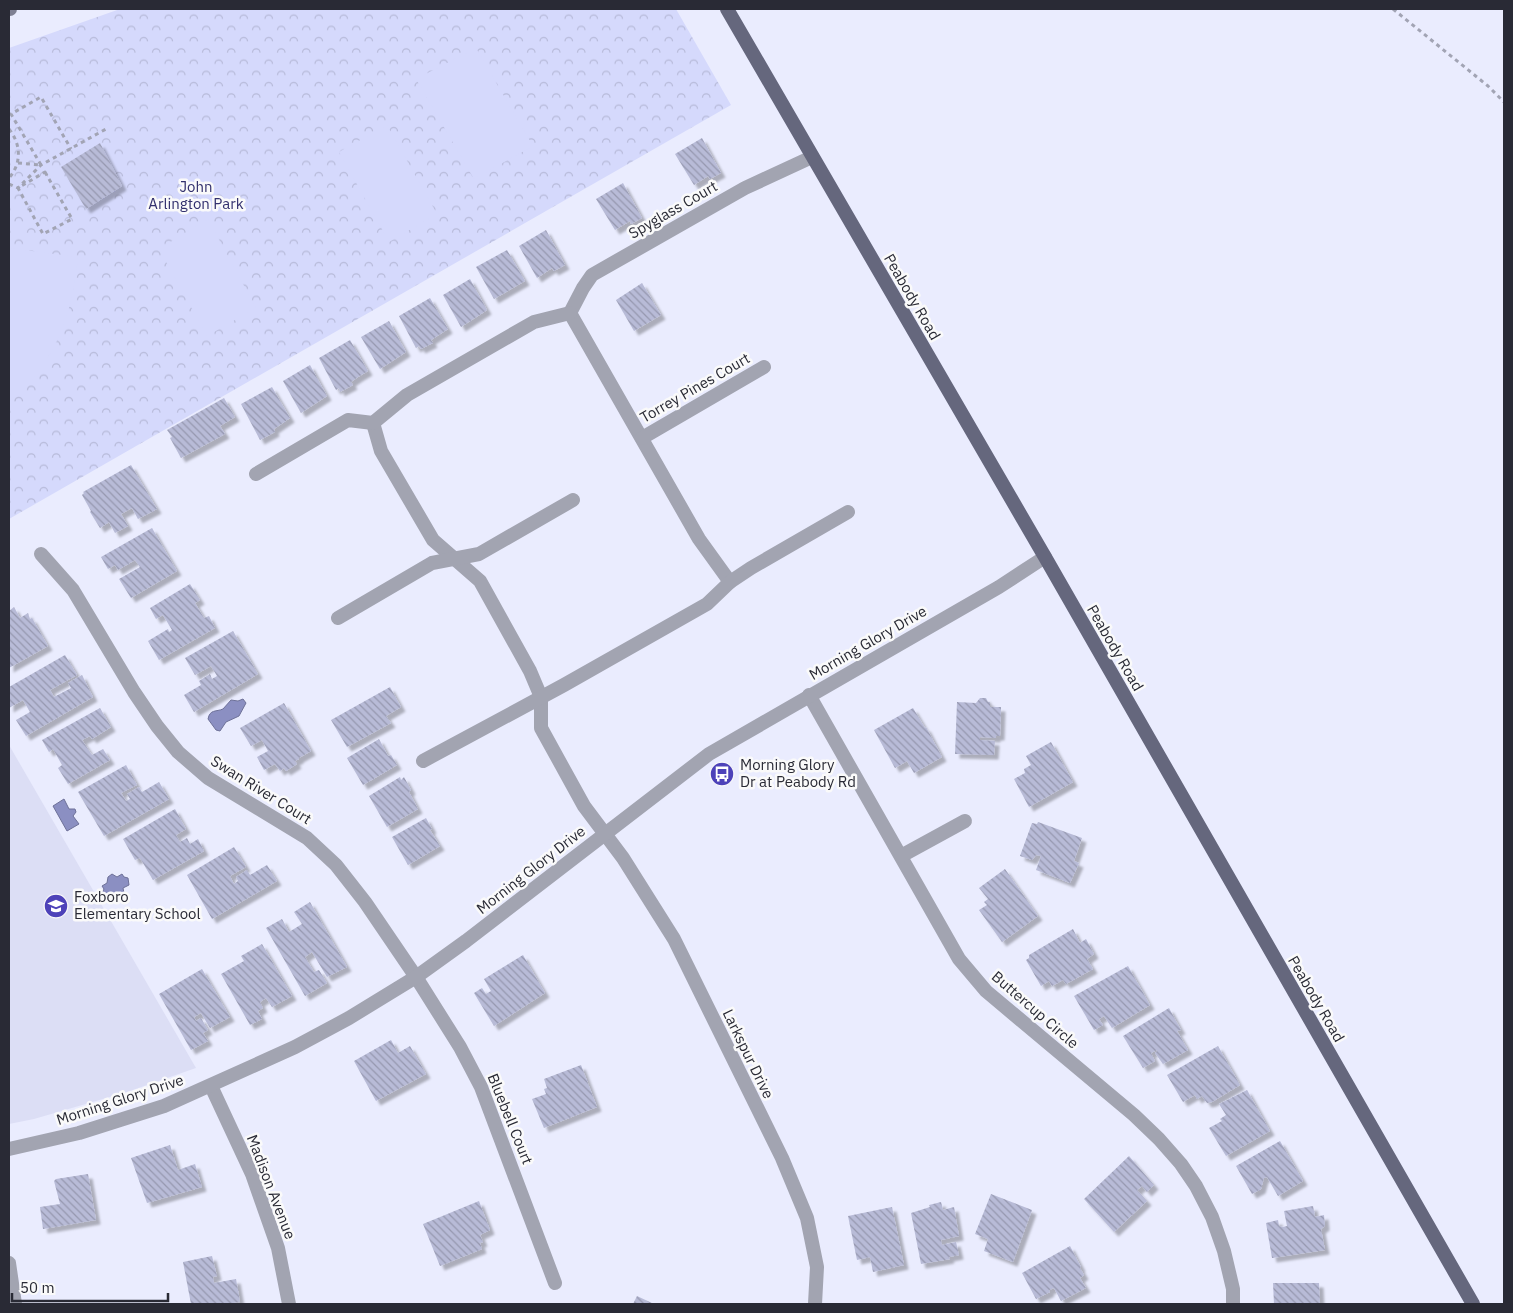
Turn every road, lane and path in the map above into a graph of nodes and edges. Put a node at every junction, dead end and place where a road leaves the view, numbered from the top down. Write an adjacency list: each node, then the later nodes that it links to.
1 (727, 9): 7 (main road, Peabody Road)
2 (1394, 9): 3 (path)
3 (1504, 102)
4 (9, 128): 8 (path)
5 (106, 129): 6 (path)
6 (70, 148): 9 (path); 9 (path)
7 (812, 157): 13 (street, Spyglass Court); 21 (main road, Peabody Road)
8 (18, 162): 9 (path); 10 (path)
9 (41, 165): 12 (path)
10 (9, 178)
11 (9, 184): 12 (path)
12 (18, 188): 12 (path)
13 (570, 313): 15 (street); 16 (street)
14 (764, 367): 16 (street, Torrey Pines Court)
15 (373, 423): 17 (street); 22 (street)
16 (642, 438): 23 (street)
17 (256, 474)
18 (573, 500): 22 (street)
19 (848, 512): 23 (street)
20 (41, 554): 31 (street, Swan River Court)
21 (1045, 557): 25 (street, Morning Glory Drive); 40 (main road, Peabody Road)
22 (455, 558): 24 (street); 26 (street)
23 (730, 582): 26 (street)
24 (338, 618)
25 (809, 695): 29 (street, Morning Glory Drive); 30 (street, Buttercup Circle)
26 (541, 697): 27 (street); 29 (street, Larkspur Drive)
27 (423, 761)
28 (965, 822): 30 (street)
29 (605, 834): 31 (street, Morning Glory Drive); 38 (street, Larkspur Drive)
30 (902, 856): 39 (street, Buttercup Circle)
31 (416, 977): 32 (street, Morning Glory Drive); 35 (street, Bluebell Court)
32 (211, 1086): 33 (street, Morning Glory Drive); 37 (street, Madison Avenue)
33 (9, 1149)
34 (9, 1263): 36 (street)
35 (555, 1283)
36 (16, 1304)
37 (288, 1304)
38 (815, 1304)
39 (1233, 1304)
40 (1472, 1304)

